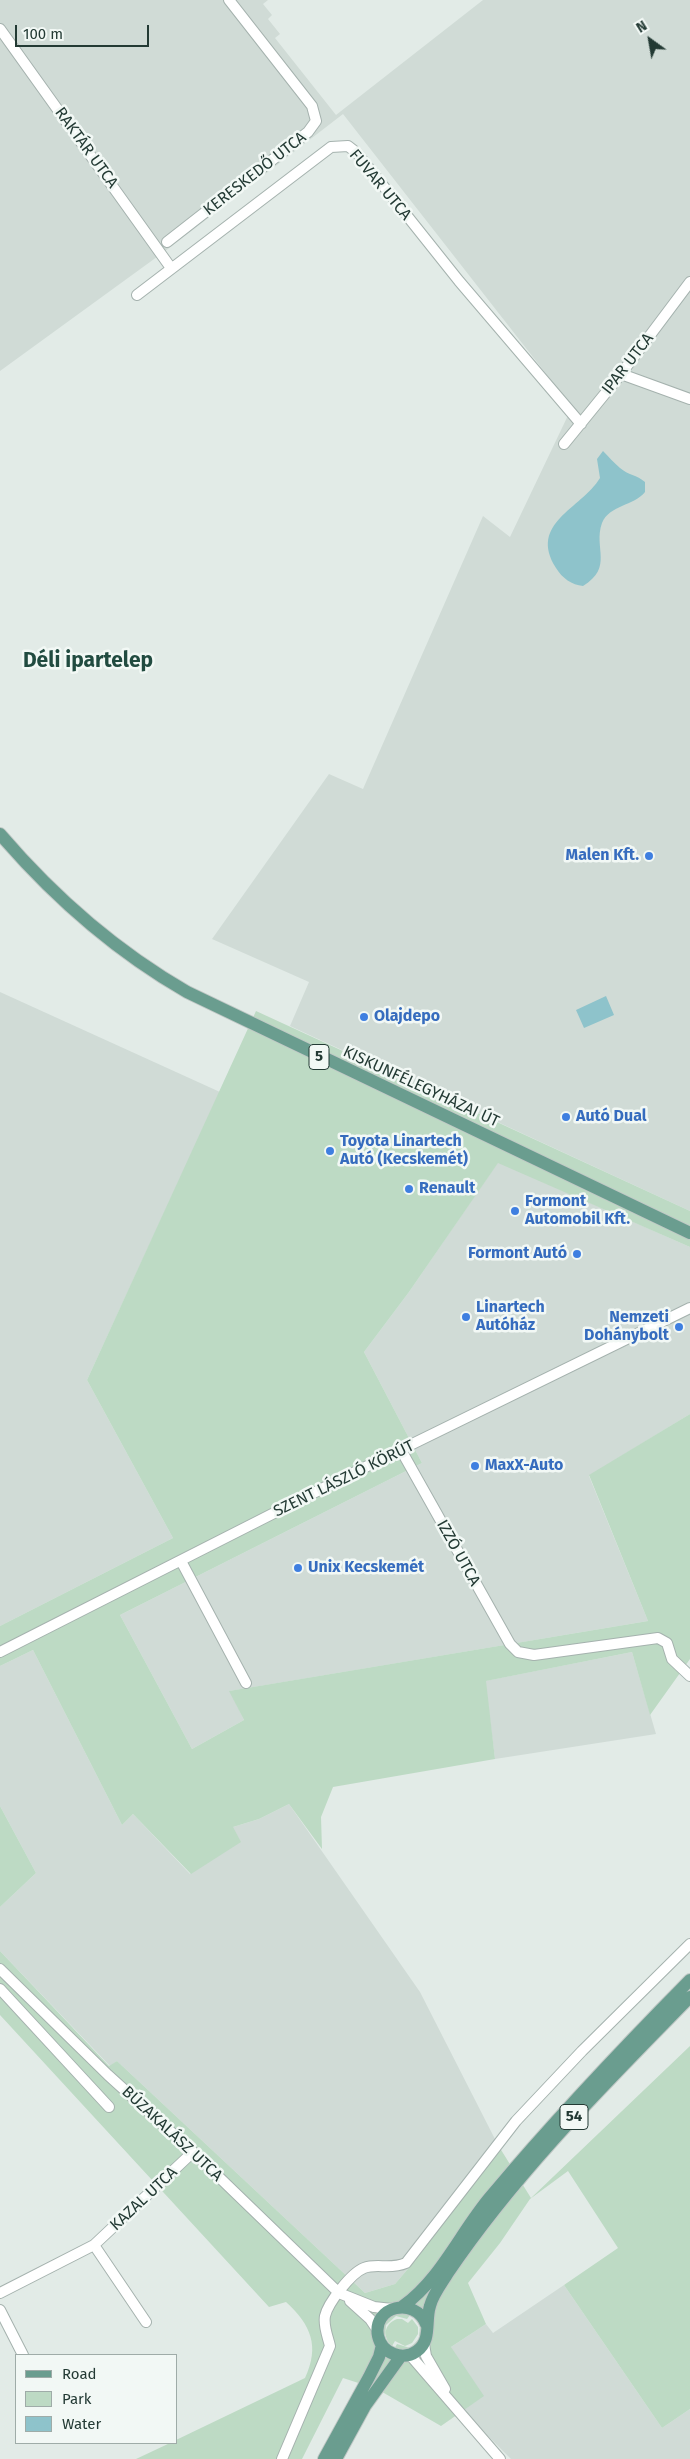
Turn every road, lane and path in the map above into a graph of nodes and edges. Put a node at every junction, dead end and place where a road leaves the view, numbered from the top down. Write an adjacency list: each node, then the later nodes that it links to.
1 (229, 0): 3 (street, KERESKEDŐ UTCA)
2 (0, 29): 4 (street, RAKTÁR UTCA)
3 (167, 242)
4 (171, 268): 6 (street, FUVAR UTCA); 9 (street, FUVAR UTCA)
5 (690, 282): 7 (street, IPAR UTCA)
6 (137, 294)
7 (621, 374): 8 (street); 9 (street, IPAR UTCA)
8 (690, 399)
9 (581, 424): 10 (street, IPAR UTCA)
10 (564, 444)
11 (0, 834): 12 (main road, KISKUNFÉLEGYHÁZAI ÚT / 5)
12 (676, 1224): 13 (main road, KISKUNFÉLEGYHÁZAI ÚT / 5); 14 (main road, KISKUNFÉLEGYHÁZAI ÚT / 5)
13 (690, 1228)
14 (690, 1233)
15 (690, 1308): 16 (street, SZENT LÁSZLÓ KÖRÚT)
16 (401, 1450): 17 (street, SZENT LÁSZLÓ KÖRÚT); 19 (street, IZZÓ UTCA)
17 (181, 1561): 18 (street, SZENT LÁSZLÓ KÖRÚT); 20 (street)
18 (0, 1652)
19 (690, 1676)
20 (246, 1682)
21 (690, 1944): 30 (street)
22 (0, 1968): 27 (street, BÚZAKALÁSZ UTCA)
23 (690, 1980): 31 (main road, 54)
24 (0, 1989): 26 (street, BÚZAKALÁSZ UTCA)
25 (690, 1997): 34 (main road, 54)
26 (108, 2107)
27 (193, 2152): 28 (street, KAZAL UTCA); 30 (street, BÚZAKALÁSZ UTCA)
28 (94, 2246): 29 (street, KAZAL UTCA); 33 (street)
29 (0, 2293)
30 (343, 2295): 31 (street, BÚZAKALÁSZ UTCA); 35 (street, BÚZAKALÁSZ UTCA); 41 (street)
31 (398, 2308): 34 (main road); 35 (main road, 54)
32 (0, 2310): 38 (street)
33 (146, 2322)
34 (426, 2324): 36 (main road, 54)
35 (378, 2331): 37 (main road)
36 (424, 2344): 39 (main road); 40 (street)
37 (382, 2345): 39 (main road); 42 (main road)
38 (22, 2354)
39 (406, 2355): 40 (street); 43 (main road)
40 (452, 2404): 44 (street)
41 (282, 2459)
42 (324, 2459)
43 (336, 2459)
44 (500, 2459)

